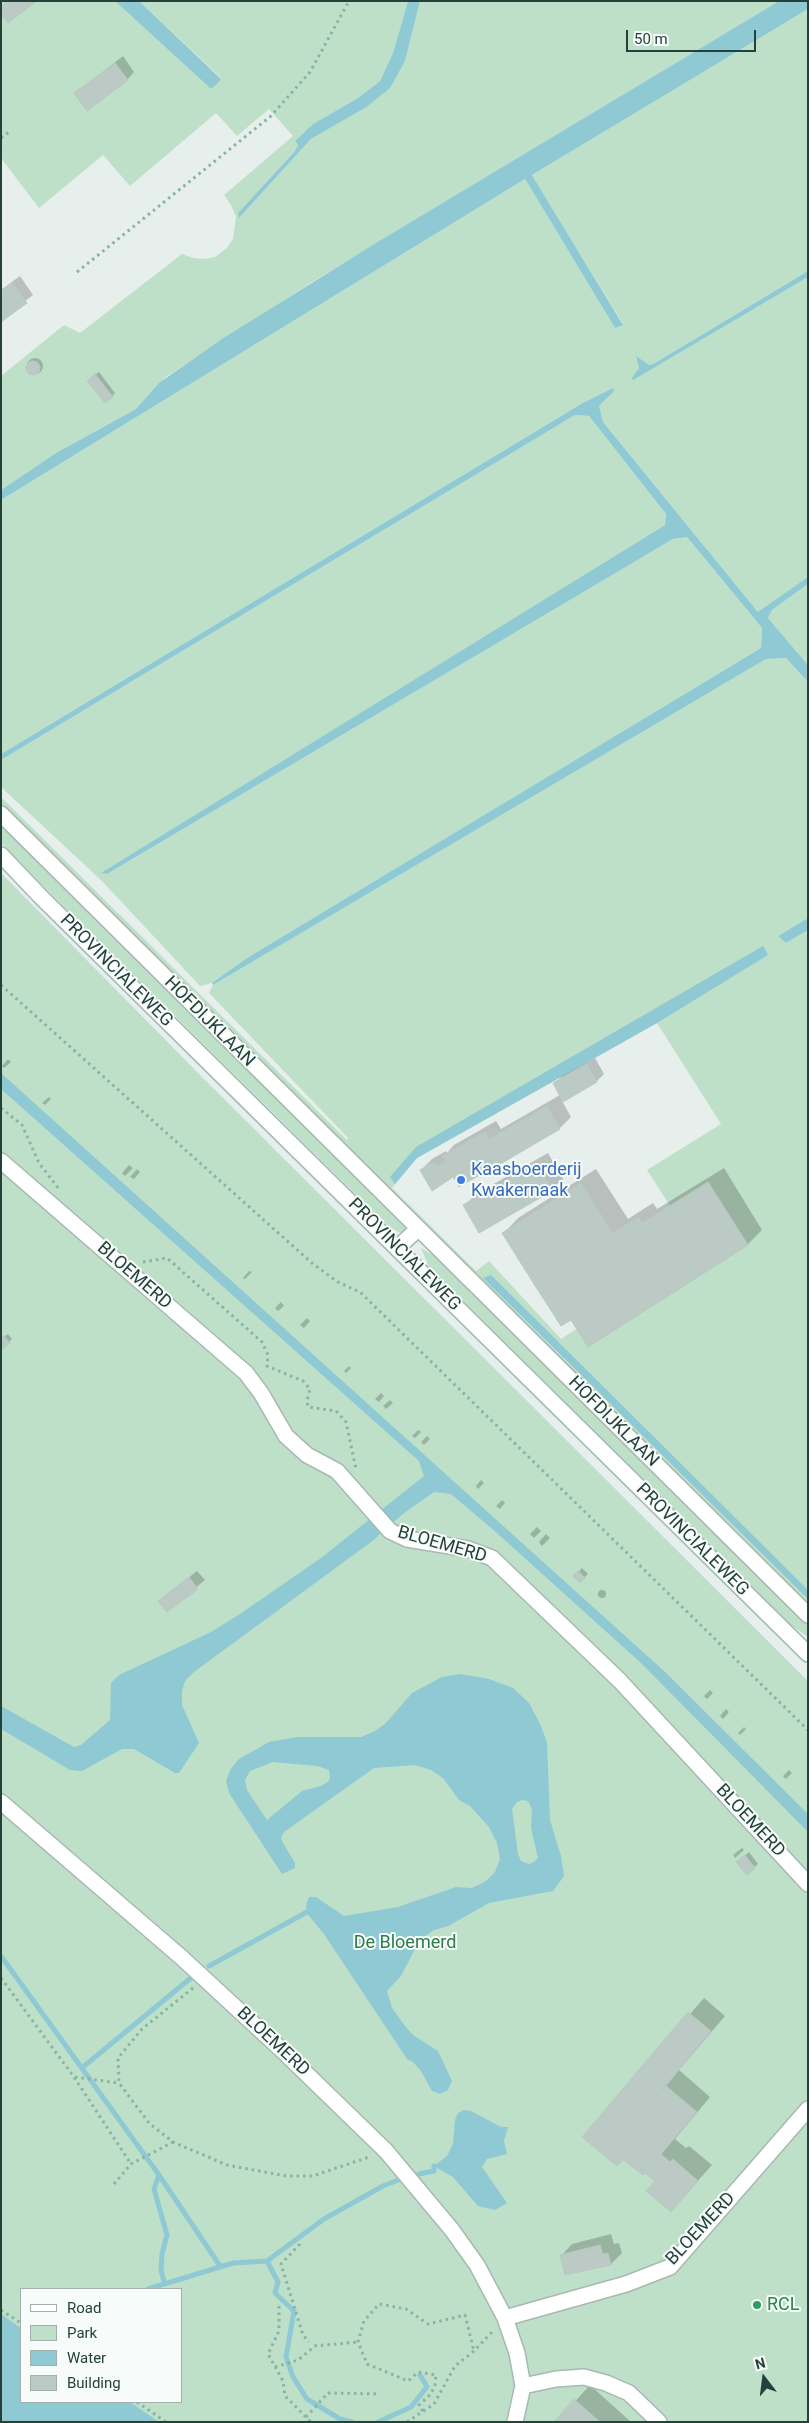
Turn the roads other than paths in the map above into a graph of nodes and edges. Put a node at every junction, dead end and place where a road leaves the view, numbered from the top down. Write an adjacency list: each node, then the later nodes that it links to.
1 (1, 814): 4 (street, HOFDIJKLAAN)
2 (1, 855): 5 (street, PROVINCIALEWEG)
3 (1, 1161): 9 (street, BLOEMERD)
4 (418, 1229): 5 (street); 6 (street, HOFDIJKLAAN)
5 (397, 1248): 7 (street, PROVINCIALEWEG)
6 (808, 1615)
7 (808, 1654)
8 (1, 1802): 11 (street, BLOEMERD)
9 (808, 1884)
10 (808, 2109): 11 (street, BLOEMERD)
11 (505, 2318): 12 (street, BLOEMERD)
12 (523, 2386): 13 (street, BLOEMERD); 14 (street)
13 (515, 2422)
14 (659, 2422)

